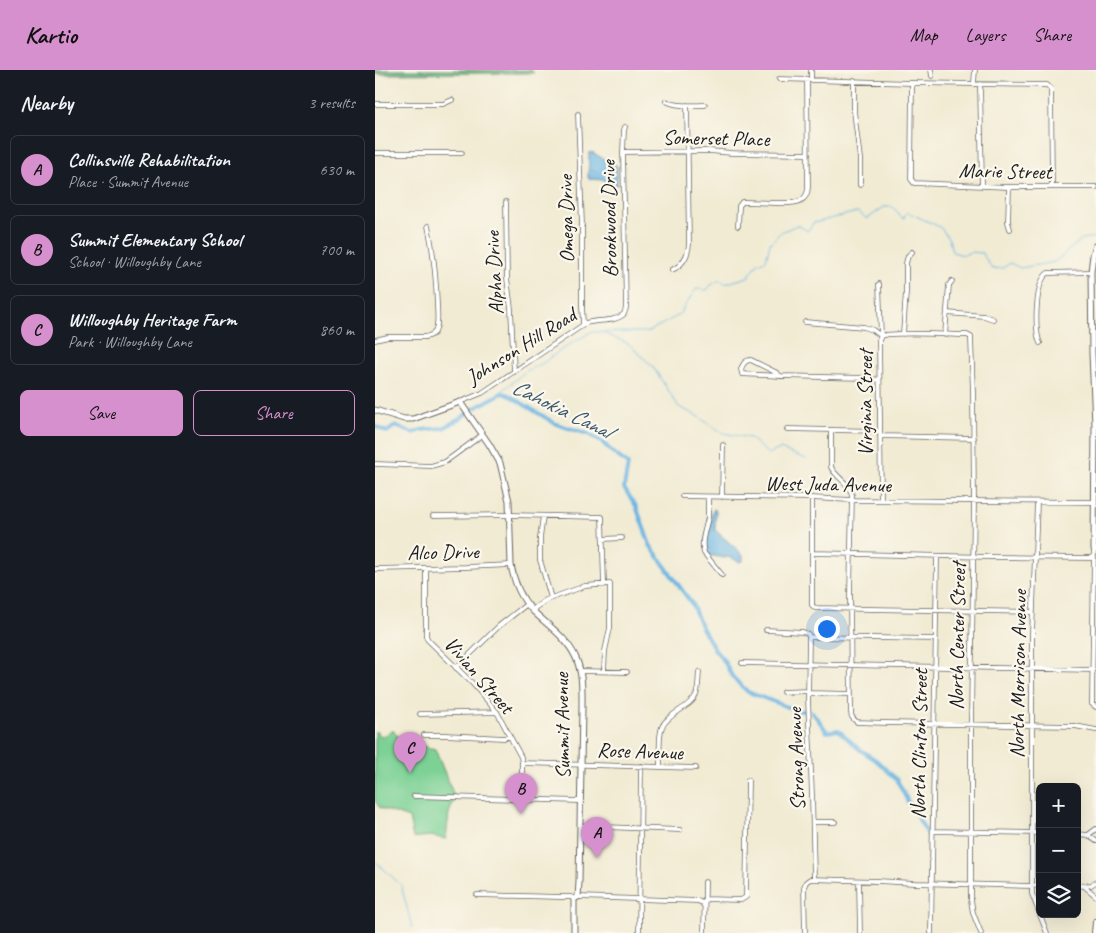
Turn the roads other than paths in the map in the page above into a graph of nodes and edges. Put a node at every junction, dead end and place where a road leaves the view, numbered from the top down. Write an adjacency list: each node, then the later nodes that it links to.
1 (811, 70): 6 (street)
2 (931, 70): 4 (street)
3 (975, 70): 9 (street)
4 (931, 76)
5 (779, 79): 6 (street)
6 (809, 79): 7 (street); 22 (street)
7 (854, 80): 8 (street); 23 (street)
8 (912, 83): 9 (street); 24 (street, Marie Street)
9 (974, 83): 10 (street)
10 (980, 84): 24 (street); 25 (street)
11 (452, 100): 13 (street)
12 (666, 101): 14 (street)
13 (375, 104)
14 (687, 105): 15 (street); 18 (street)
15 (705, 106)
16 (578, 114): 42 (street, Omega Drive)
17 (625, 127): 20 (street, Brookwood Drive)
18 (687, 151): 20 (street, Somerset Place); 22 (street, Somerset Place); 34 (street)
19 (375, 152): 21 (street)
20 (623, 152): 38 (street, Brookwood Drive)
21 (462, 153)
22 (808, 154): 30 (street)
23 (860, 185)
24 (982, 185): 26 (street, Marie Street)
25 (1052, 186): 26 (street, Marie Street); 27 (street, Marie Street)
26 (1009, 187): 31 (street)
27 (1096, 187)
28 (506, 202): 48 (street, Alpha Drive)
29 (428, 226): 46 (street)
30 (738, 226)
31 (1010, 229)
32 (1096, 246): 35 (street)
33 (912, 252): 43 (street)
34 (672, 270)
35 (1091, 272): 47 (street); 50 (street)
36 (952, 281): 39 (street)
37 (879, 284): 45 (street, Virginia Street)
38 (625, 311): 42 (street, Johnson Hill Road)
39 (947, 313): 40 (street); 44 (street)
40 (993, 319)
41 (805, 322): 45 (street)
42 (583, 325): 48 (street, Johnson Hill Road)
43 (903, 334): 44 (street); 45 (street)
44 (945, 335): 58 (street, North Center Street)
45 (881, 336): 51 (street, Virginia Street)
46 (375, 340)
47 (1040, 343)
48 (514, 372): 52 (street, Johnson Hill Road)
49 (781, 376): 49 (street); 51 (street)
50 (1094, 376): 59 (street)
51 (879, 380): 56 (street, Virginia Street)
52 (460, 402): 53 (street, Johnson Hill Road); 57 (street, Summit Avenue)
53 (375, 410)
54 (787, 428): 55 (street)
55 (831, 430): 56 (street); 67 (street)
56 (880, 434): 58 (street); 68 (street, Virginia Street)
57 (482, 435): 61 (street); 72 (street, Summit Avenue)
58 (974, 438): 69 (street, North Center Street)
59 (1096, 444): 62 (street)
60 (723, 445): 65 (street)
61 (375, 464)
62 (1095, 484): 71 (street)
63 (682, 496): 64 (street, West Juda Avenue)
64 (708, 497): 65 (street, West Juda Avenue); 87 (street)
65 (722, 497): 66 (street, West Juda Avenue)
66 (812, 498): 67 (street, West Juda Avenue); 78 (street)
67 (853, 500): 68 (street, West Juda Avenue); 79 (street)
68 (881, 500): 69 (street, West Juda Avenue)
69 (974, 501): 70 (street, West Juda Avenue); 81 (street, North Center Street)
70 (1037, 502): 71 (street, West Juda Avenue); 82 (street, North Morrison Avenue)
71 (1095, 502): 77 (street)
72 (510, 515): 73 (street); 74 (street); 84 (street, Summit Avenue)
73 (433, 516)
74 (543, 516): 76 (street); 89 (street)
75 (622, 538): 76 (street)
76 (603, 539): 88 (street)
77 (1095, 550): 83 (street)
78 (813, 553): 79 (street); 91 (street)
79 (851, 554): 80 (street); 91 (street)
80 (937, 556): 81 (street); 93 (street, North Clinton Street)
81 (974, 557): 82 (street); 94 (street, North Center Street)
82 (1035, 557): 83 (street); 95 (street, North Morrison Avenue)
83 (1094, 558): 107 (street)
84 (511, 565): 85 (street, Alco Drive); 90 (street, Summit Avenue)
85 (426, 568): 86 (street, Alco Drive); 105 (street, Vivian Street)
86 (375, 569)
87 (722, 575)
88 (604, 585): 89 (street); 109 (street)
89 (551, 598): 92 (street)
90 (527, 604): 92 (street, Summit Avenue); 105 (street)
91 (850, 609): 93 (street); 98 (street)
92 (532, 610): 108 (street, Summit Avenue)
93 (936, 611): 94 (street); 99 (street, North Clinton Street)
94 (973, 611): 95 (street); 104 (street, North Center Street)
95 (1033, 612): 106 (street, North Morrison Avenue)
96 (766, 630): 97 (street)
97 (809, 637): 98 (street); 101 (street, Strong Avenue)
98 (850, 637): 99 (street); 102 (street)
99 (936, 639): 103 (street, North Clinton Street)
100 (742, 663): 101 (street)
101 (808, 664): 102 (street); 113 (street, Strong Avenue)
102 (851, 665): 103 (street); 114 (street)
103 (935, 667): 104 (street); 118 (street, North Clinton Street)
104 (972, 667): 106 (street); 119 (street, North Center Street)
105 (457, 668): 116 (street, Vivian Street)
106 (1032, 668): 107 (street); 120 (street, North Morrison Avenue)
107 (1093, 670): 115 (street)
108 (580, 671): 109 (street); 125 (street, Summit Avenue)
109 (604, 671): 110 (street)
110 (627, 672)
111 (699, 672): 127 (street)
112 (783, 692): 113 (street)
113 (809, 692): 114 (street); 133 (street, Strong Avenue)
114 (851, 694): 118 (street)
115 (1096, 707)
116 (497, 712): 117 (street); 123 (street, Vivian Street)
117 (420, 714)
118 (934, 723): 119 (street); 139 (street, North Clinton Street)
119 (971, 724): 120 (street); 140 (street, North Center Street)
120 (1032, 725): 121 (street); 141 (street, North Morrison Avenue)
121 (1096, 730)
122 (424, 735): 123 (street)
123 (509, 736): 124 (street, Vivian Street)
124 (522, 762): 125 (street, Rose Avenue); 131 (street, Vivian Street)
125 (581, 764): 126 (street, Rose Avenue); 132 (street, Summit Avenue)
126 (641, 766): 127 (street, Rose Avenue); 136 (street)
127 (660, 766): 128 (street, Rose Avenue)
128 (696, 768)
129 (748, 780): 158 (street)
130 (414, 796): 131 (street)
131 (522, 800): 132 (street)
132 (580, 801): 135 (street, Summit Avenue)
133 (813, 822): 134 (street); 146 (street, Strong Avenue)
134 (835, 822)
135 (580, 826): 136 (street); 157 (street, Summit Avenue)
136 (640, 828): 138 (street); 159 (street)
137 (1096, 829): 144 (street)
138 (681, 830)
139 (933, 831): 140 (street); 150 (street, North Clinton Street)
140 (971, 832): 141 (street); 151 (street, North Center Street)
141 (1032, 833): 142 (street); 152 (street, North Morrison Avenue)
142 (1036, 833)
143 (1081, 834): 144 (street)
144 (1088, 834): 145 (street)
145 (1096, 841)
146 (814, 879): 147 (street); 165 (street)
147 (859, 881): 150 (street); 166 (street)
148 (705, 882): 158 (street)
149 (1096, 882): 154 (street)
150 (932, 884): 151 (street); 167 (street, North Clinton Street)
151 (971, 884): 152 (street); 168 (street, North Center Street)
152 (1032, 886): 153 (street); 169 (street, North Morrison Avenue)
153 (1036, 886)
154 (1084, 886): 156 (street)
155 (477, 895): 157 (street)
156 (1096, 896)
157 (576, 898): 159 (street); 162 (street, Summit Avenue)
158 (705, 899): 160 (street)
159 (639, 900): 160 (street); 163 (street)
160 (705, 906): 164 (street)
161 (1096, 922): 170 (main road)
162 (574, 933)
163 (639, 933)
164 (705, 933)
165 (805, 933)
166 (859, 933)
167 (931, 933)
168 (981, 933)
169 (1047, 933)
170 (1095, 933)

